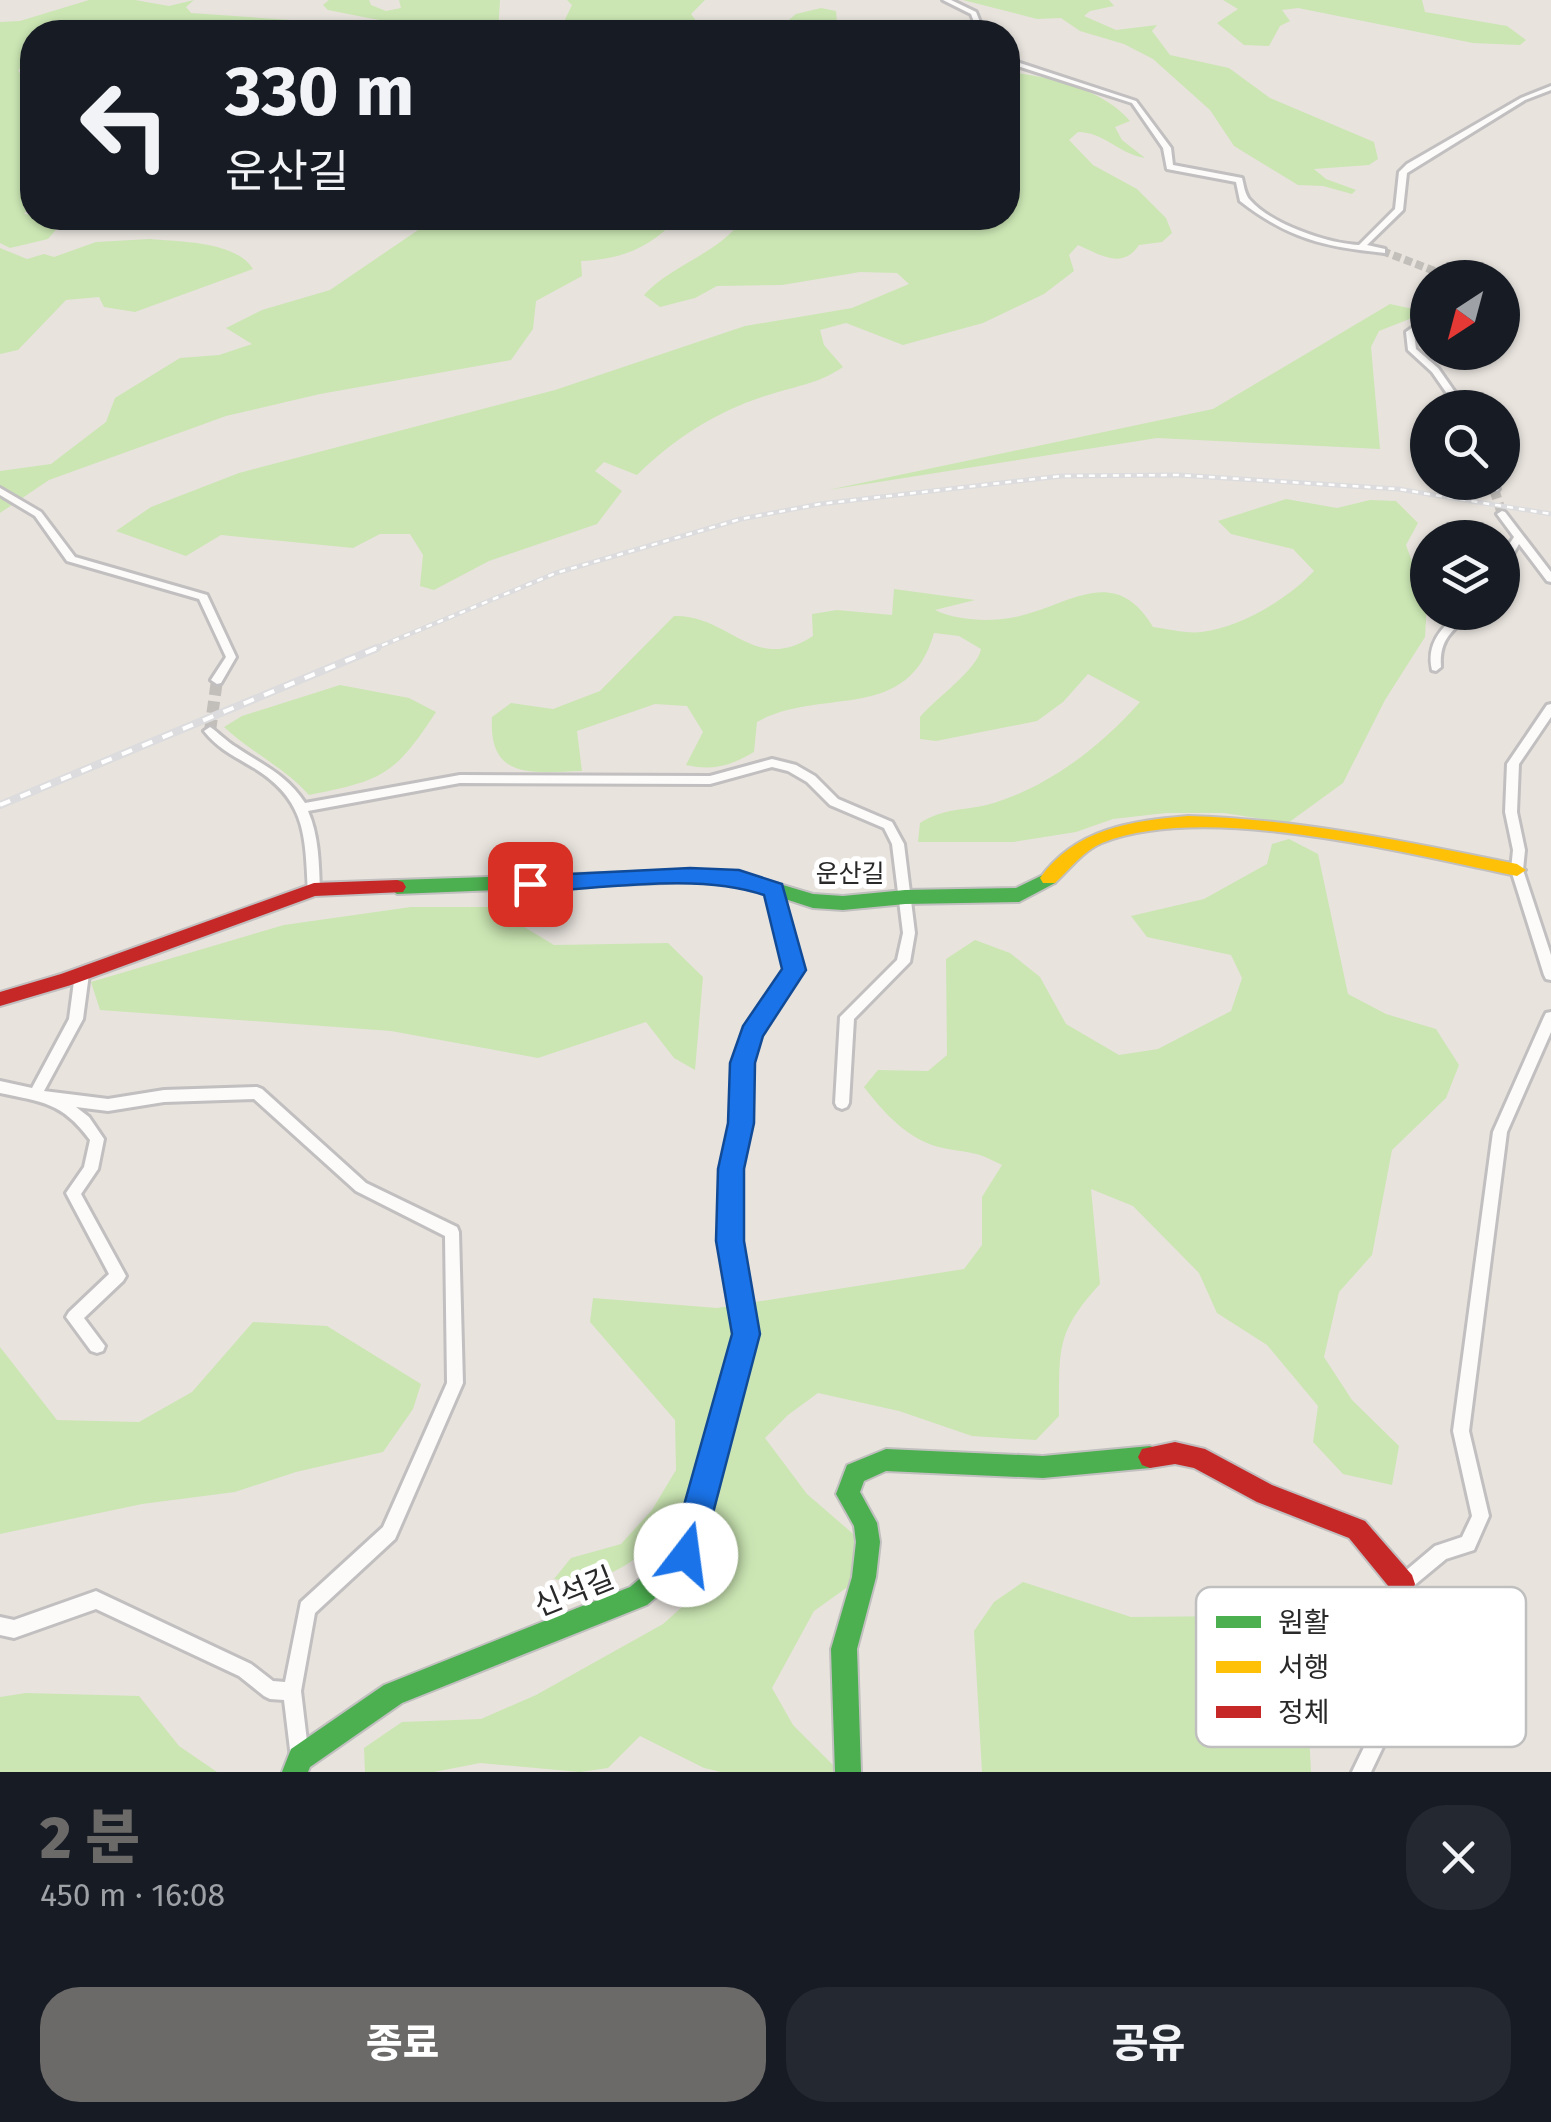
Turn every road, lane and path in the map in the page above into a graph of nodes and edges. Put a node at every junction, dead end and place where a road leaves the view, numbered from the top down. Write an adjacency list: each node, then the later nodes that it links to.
1 (946, 0): 2 (street)
2 (977, 20)
3 (1020, 66): 5 (street)
4 (1551, 88): 5 (street)
5 (1364, 244): 6 (street)
6 (1382, 251)
7 (0, 491): 14 (street)
8 (1502, 514): 9 (street)
9 (1506, 520)
10 (1520, 540): 11 (street)
11 (1551, 579)
12 (1447, 630): 13 (street)
13 (1436, 667)
14 (217, 680)
15 (1551, 708): 18 (street)
16 (210, 731): 17 (street)
17 (303, 808): 19 (street); 21 (street)
18 (1517, 870): 21 (street, 운산길); 23 (street)
19 (314, 890): 20 (street, 운산길); 22 (street, 운산길)
20 (774, 890): 21 (street, 운산길); 36 (street, 신석길)
21 (905, 897): 29 (street)
22 (82, 974): 24 (street, 운산길); 27 (street)
23 (1551, 975)
24 (0, 998)
25 (1551, 1016): 31 (street)
26 (0, 1087): 27 (street)
27 (35, 1095): 28 (street)
28 (56, 1099): 30 (street); 34 (street)
29 (842, 1103)
30 (97, 1346)
31 (1404, 1584): 32 (street); 37 (street)
32 (1404, 1587)
33 (0, 1626): 34 (street)
34 (292, 1692): 36 (street)
35 (1373, 1747): 38 (street)
36 (297, 1765)
37 (848, 1772)
38 (1360, 1772)

